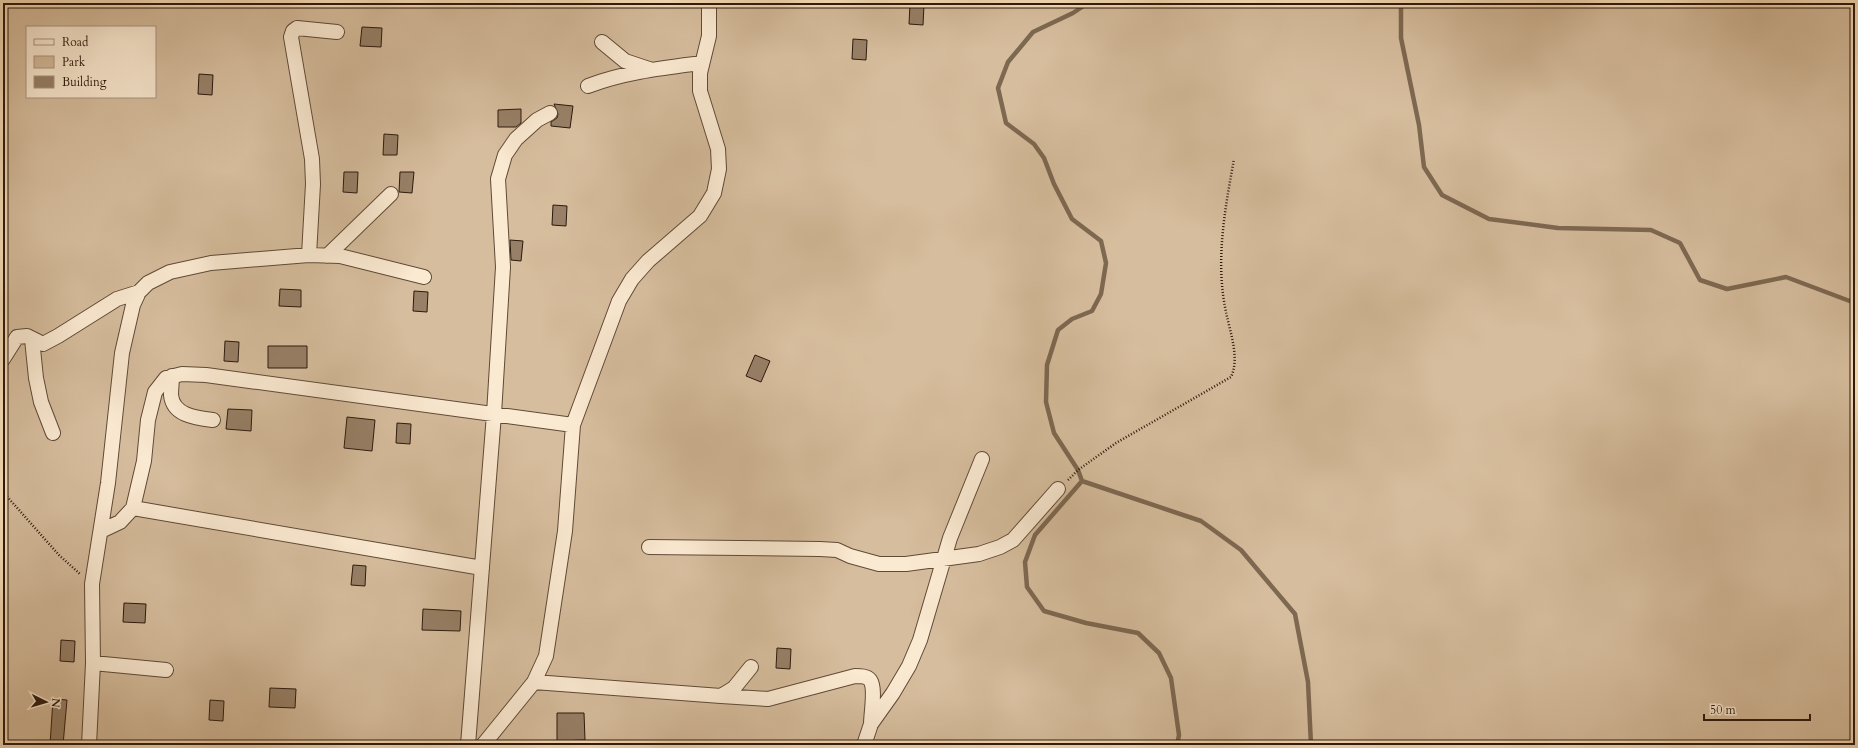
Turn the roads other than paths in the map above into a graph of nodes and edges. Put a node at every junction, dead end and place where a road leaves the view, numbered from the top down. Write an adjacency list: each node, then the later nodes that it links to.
1 (709, 3): 4 (street)
2 (337, 32): 9 (street)
3 (602, 42): 5 (street)
4 (702, 63): 5 (street); 18 (street)
5 (653, 70): 6 (street)
6 (588, 86)
7 (550, 113): 16 (street)
8 (391, 194): 10 (street)
9 (309, 255): 10 (street); 12 (street)
10 (327, 256): 11 (street)
11 (424, 277)
12 (138, 292): 13 (street); 23 (street)
13 (32, 339): 14 (street); 19 (street)
14 (3, 359)
15 (172, 376): 16 (street); 17 (street); 22 (street)
16 (494, 414): 18 (street); 26 (street)
17 (213, 420)
18 (573, 425): 30 (street)
19 (53, 433)
20 (982, 459): 25 (street)
21 (1058, 489): 25 (street)
22 (133, 508): 23 (street); 26 (street)
23 (101, 531): 27 (street)
24 (649, 547): 25 (street)
25 (943, 559): 32 (street)
26 (482, 568): 34 (street)
27 (93, 663): 29 (street); 33 (street)
28 (751, 667): 31 (street)
29 (166, 670)
30 (534, 682): 31 (street); 35 (street)
31 (721, 696): 32 (street)
32 (871, 724): 36 (street)
33 (89, 745)
34 (468, 745)
35 (483, 745)
36 (864, 745)

